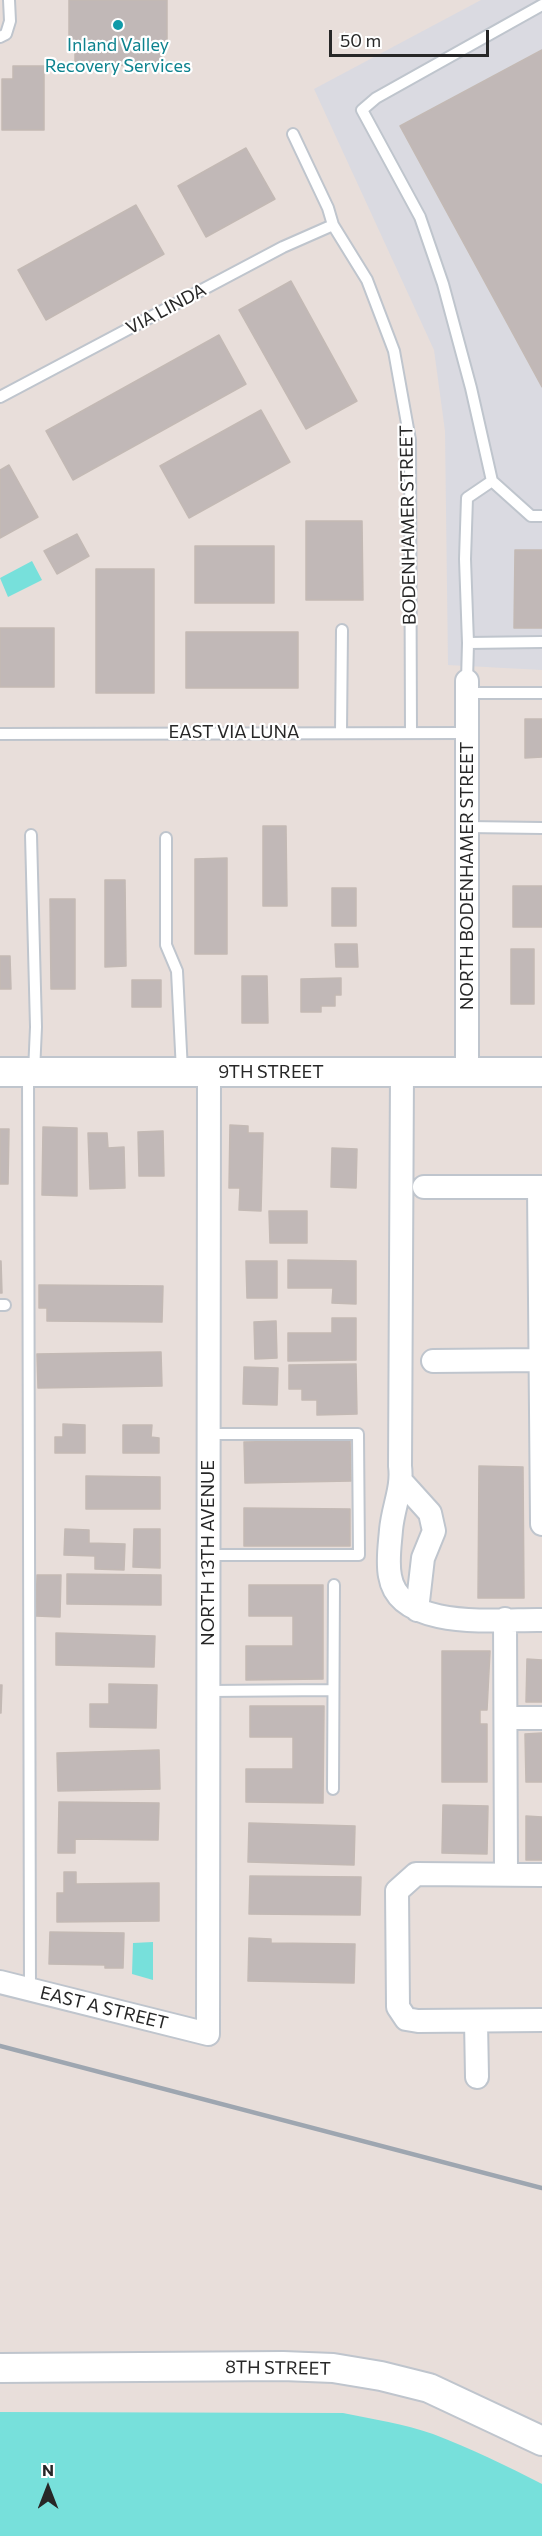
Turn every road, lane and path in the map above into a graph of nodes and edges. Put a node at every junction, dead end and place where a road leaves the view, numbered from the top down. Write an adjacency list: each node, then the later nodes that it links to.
1 (9, 0): 3 (lane)
2 (542, 5): 7 (lane)
3 (0, 37)
4 (293, 134): 5 (lane, BODENHAMER STREET)
5 (333, 225): 6 (lane, VIA LINDA); 15 (lane, BODENHAMER STREET)
6 (0, 397)
7 (492, 481): 8 (lane); 11 (lane)
8 (542, 516)
9 (342, 630): 14 (lane)
10 (542, 642): 11 (lane)
11 (468, 643): 12 (lane)
12 (467, 687): 13 (lane); 16 (street, NORTH BODENHAMER STREET)
13 (542, 693)
14 (341, 732): 15 (lane, EAST VIA LUNA); 17 (lane, EAST VIA LUNA)
15 (411, 733): 16 (lane, EAST VIA LUNA)
16 (467, 733): 18 (street, NORTH BODENHAMER STREET)
17 (0, 734)
18 (467, 827): 19 (lane); 25 (street, NORTH BODENHAMER STREET)
19 (542, 828)
20 (32, 835): 23 (lane)
21 (166, 837): 22 (lane)
22 (196, 1071): 23 (street, 9TH STREET); 24 (street, 9TH STREET); 31 (street, NORTH 13TH AVENUE)
23 (21, 1072): 50 (lane)
24 (402, 1072): 25 (street, 9TH STREET); 33 (street)
25 (467, 1072): 26 (street, 9TH STREET)
26 (542, 1072)
27 (424, 1187): 28 (street)
28 (540, 1188): 29 (street)
29 (540, 1360): 30 (street); 32 (street)
30 (434, 1361)
31 (208, 1434): 36 (street, NORTH 13TH AVENUE); 36 (lane)
32 (542, 1438): 34 (street)
33 (402, 1482): 35 (street); 37 (street)
34 (542, 1524)
35 (390, 1549): 37 (street); 39 (street)
36 (208, 1555): 43 (street, NORTH 13TH AVENUE)
37 (423, 1558): 39 (street)
38 (334, 1585): 42 (lane)
39 (417, 1610): 40 (street)
40 (505, 1619): 41 (street); 44 (street)
41 (542, 1620)
42 (333, 1690): 43 (lane); 46 (lane)
43 (208, 1691): 53 (street, NORTH 13TH AVENUE)
44 (506, 1718): 45 (street); 47 (street)
45 (542, 1718)
46 (333, 1789)
47 (506, 1874): 48 (street); 52 (street)
48 (542, 1875)
49 (0, 1982): 50 (street, EAST A STREET)
50 (30, 1989): 53 (street, EAST A STREET)
51 (542, 2020): 52 (street)
52 (476, 2021): 54 (street)
53 (208, 2034)
54 (477, 2077)
55 (0, 2368): 56 (street, 8TH STREET)
56 (542, 2441)

